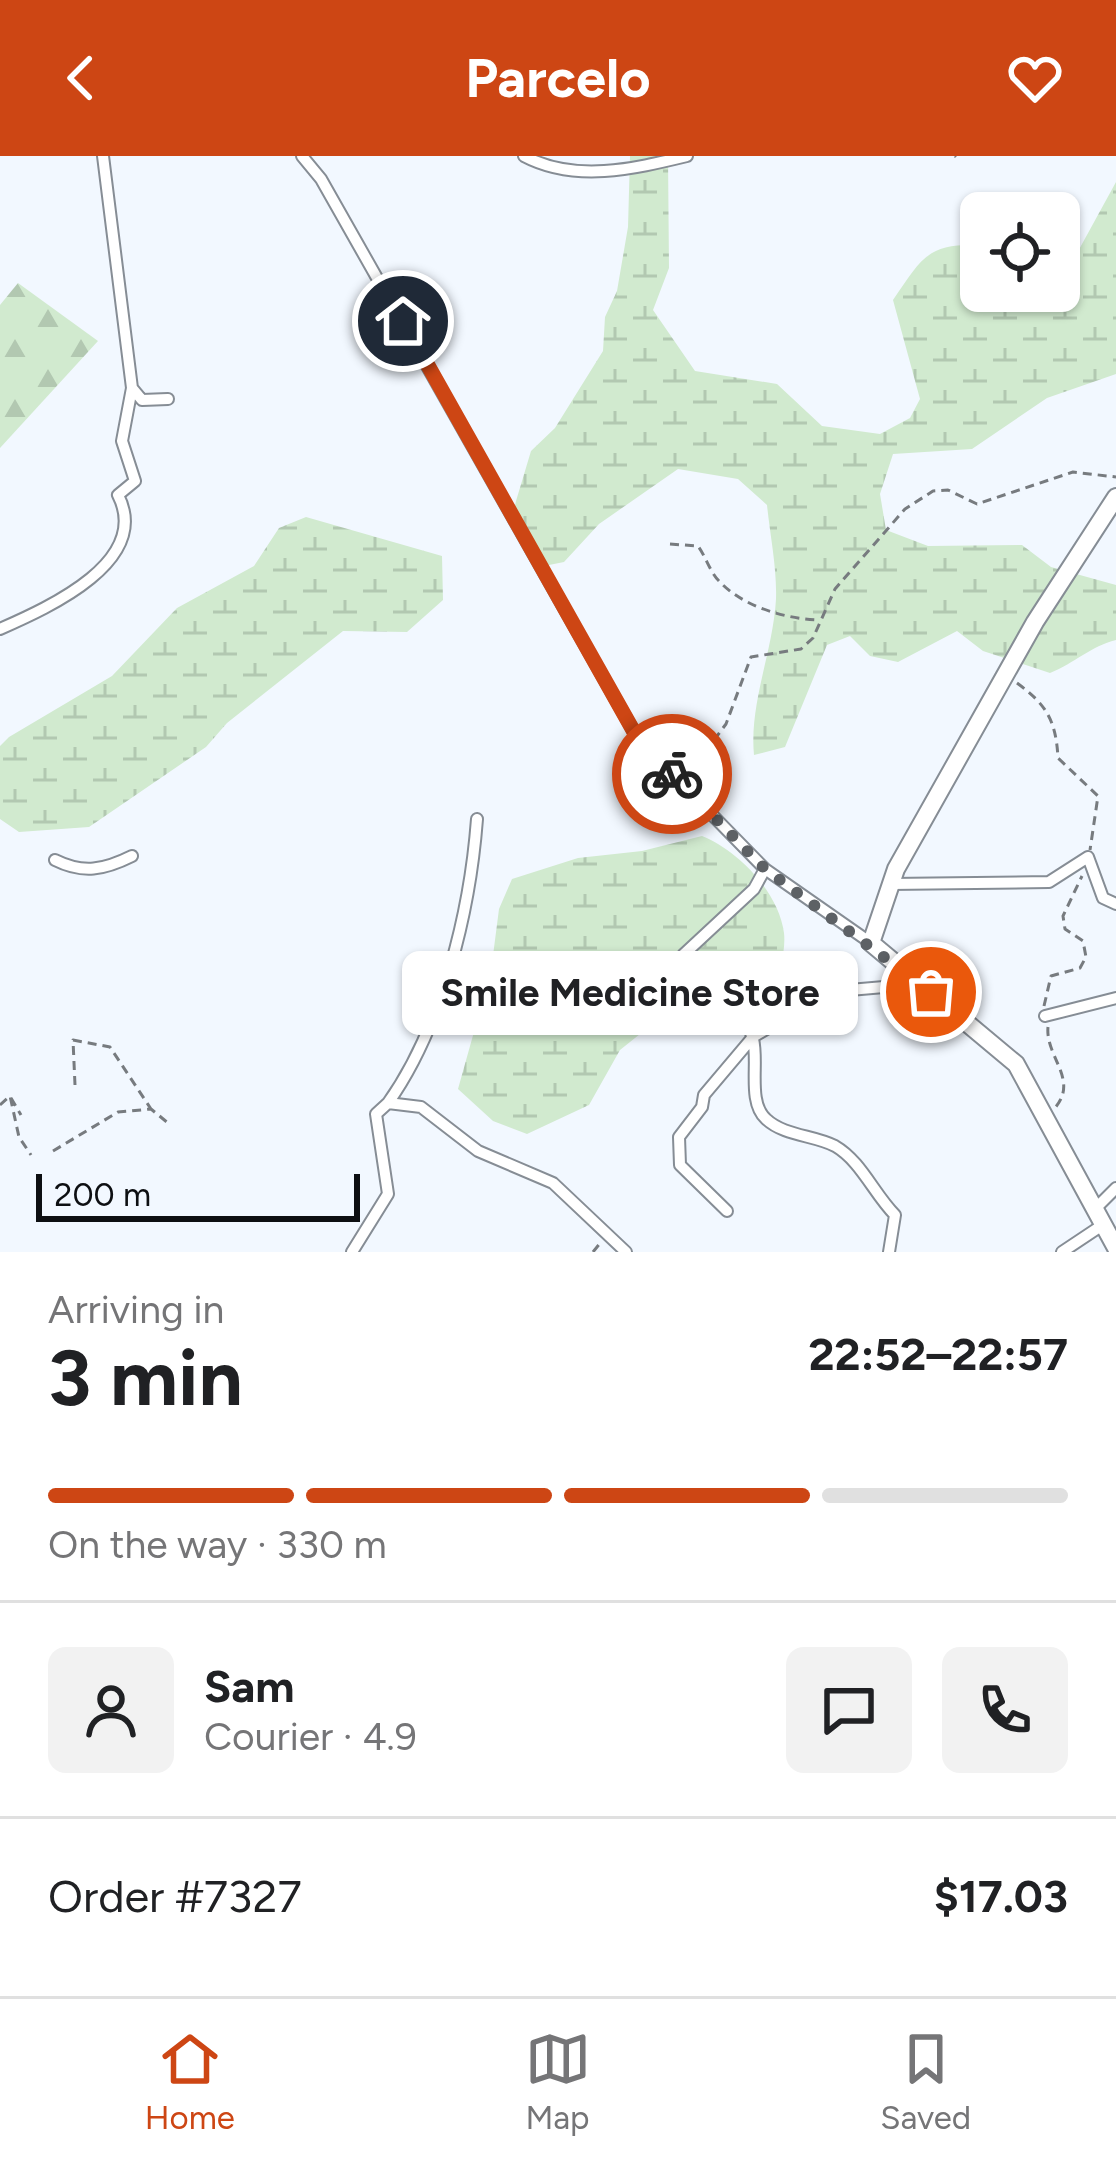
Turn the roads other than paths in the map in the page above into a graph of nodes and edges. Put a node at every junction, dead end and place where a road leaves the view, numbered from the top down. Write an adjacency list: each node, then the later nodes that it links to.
1 (103, 156): 5 (street)
2 (302, 156): 12 (street)
3 (524, 156): 4 (street)
4 (687, 156)
5 (131, 388): 6 (street); 8 (street)
6 (168, 399)
7 (1116, 497): 13 (main road)
8 (0, 629)
9 (477, 819): 20 (street)
10 (132, 856): 11 (street)
11 (55, 860)
12 (765, 869): 15 (street); 19 (street)
13 (890, 884): 14 (street); 15 (main road)
14 (1116, 904)
15 (871, 943): 16 (main road)
16 (912, 977): 19 (street); 23 (main road)
17 (1116, 998): 18 (street)
18 (1045, 1016)
19 (753, 1037): 22 (street); 27 (street)
20 (388, 1102): 25 (street); 26 (street)
21 (1116, 1187): 23 (street)
22 (727, 1211)
23 (1100, 1217): 24 (main road); 28 (street)
24 (1116, 1248)
25 (352, 1252)
26 (626, 1252)
27 (890, 1252)
28 (1062, 1252)

